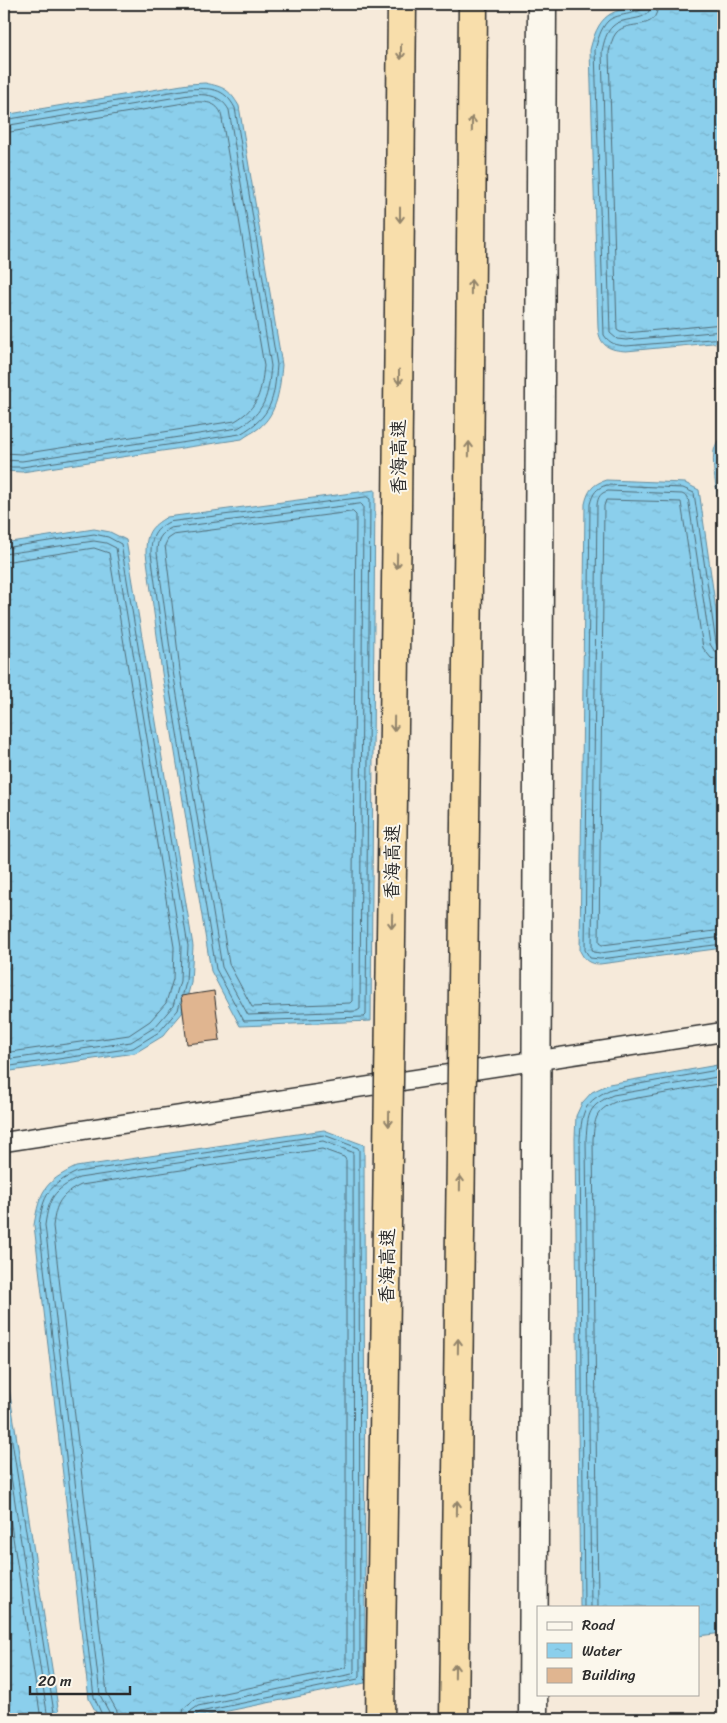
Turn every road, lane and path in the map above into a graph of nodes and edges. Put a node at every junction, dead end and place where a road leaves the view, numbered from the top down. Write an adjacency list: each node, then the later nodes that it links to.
1 (402, 4): 7 (highway, 香海高速, one-way to 7, bridge)
2 (473, 4): 8 (highway, one-way to 2, bridge)
3 (542, 4): 5 (street)
4 (723, 1032): 5 (lane)
5 (536, 1061): 6 (lane); 9 (street)
6 (4, 1142)
7 (380, 1719)
8 (454, 1719)
9 (533, 1719)

